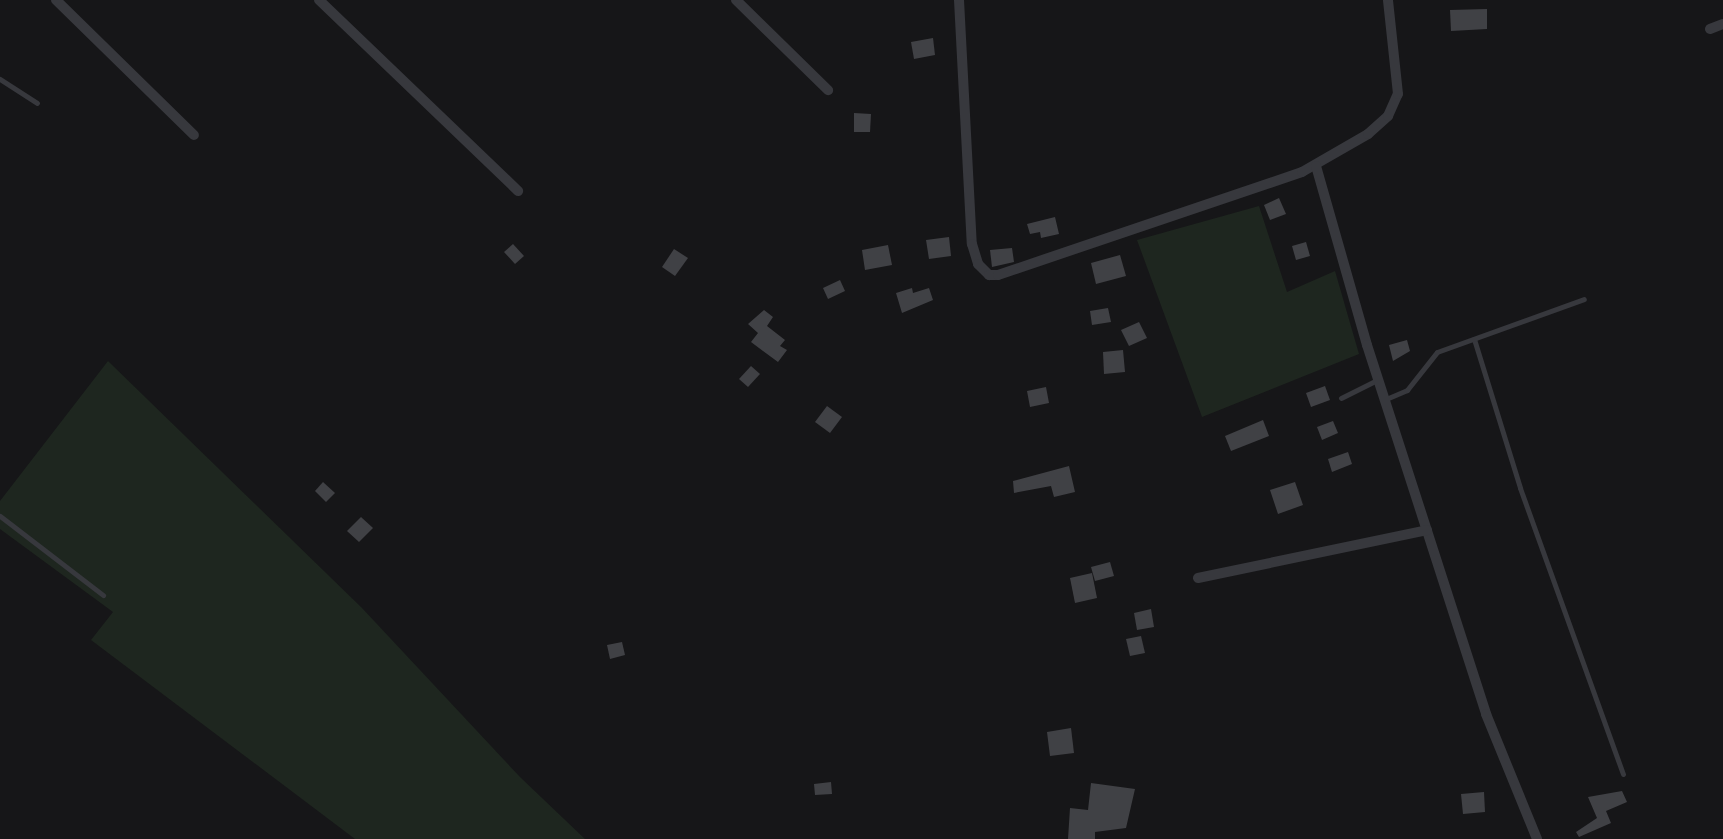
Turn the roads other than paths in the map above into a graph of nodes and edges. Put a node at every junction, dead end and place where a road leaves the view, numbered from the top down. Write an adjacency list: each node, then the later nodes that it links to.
1 (56, 0): 11 (street)
2 (319, 0): 13 (street)
3 (736, 0): 9 (street)
4 (959, 0): 12 (street)
5 (1388, 0): 12 (street)
6 (1723, 24): 7 (street)
7 (1710, 29)
8 (0, 79): 10 (lane)
9 (828, 90)
10 (37, 103)
11 (194, 135)
12 (1316, 166): 16 (street)
13 (518, 191)
14 (1584, 299): 15 (lane)
15 (1474, 339): 18 (lane); 23 (lane)
16 (1379, 380): 17 (lane); 18 (street)
17 (1341, 398)
18 (1386, 399): 20 (street)
19 (0, 516): 22 (lane)
20 (1426, 530): 21 (street); 24 (street)
21 (1198, 578)
22 (103, 595)
23 (1623, 774)
24 (1537, 839)

